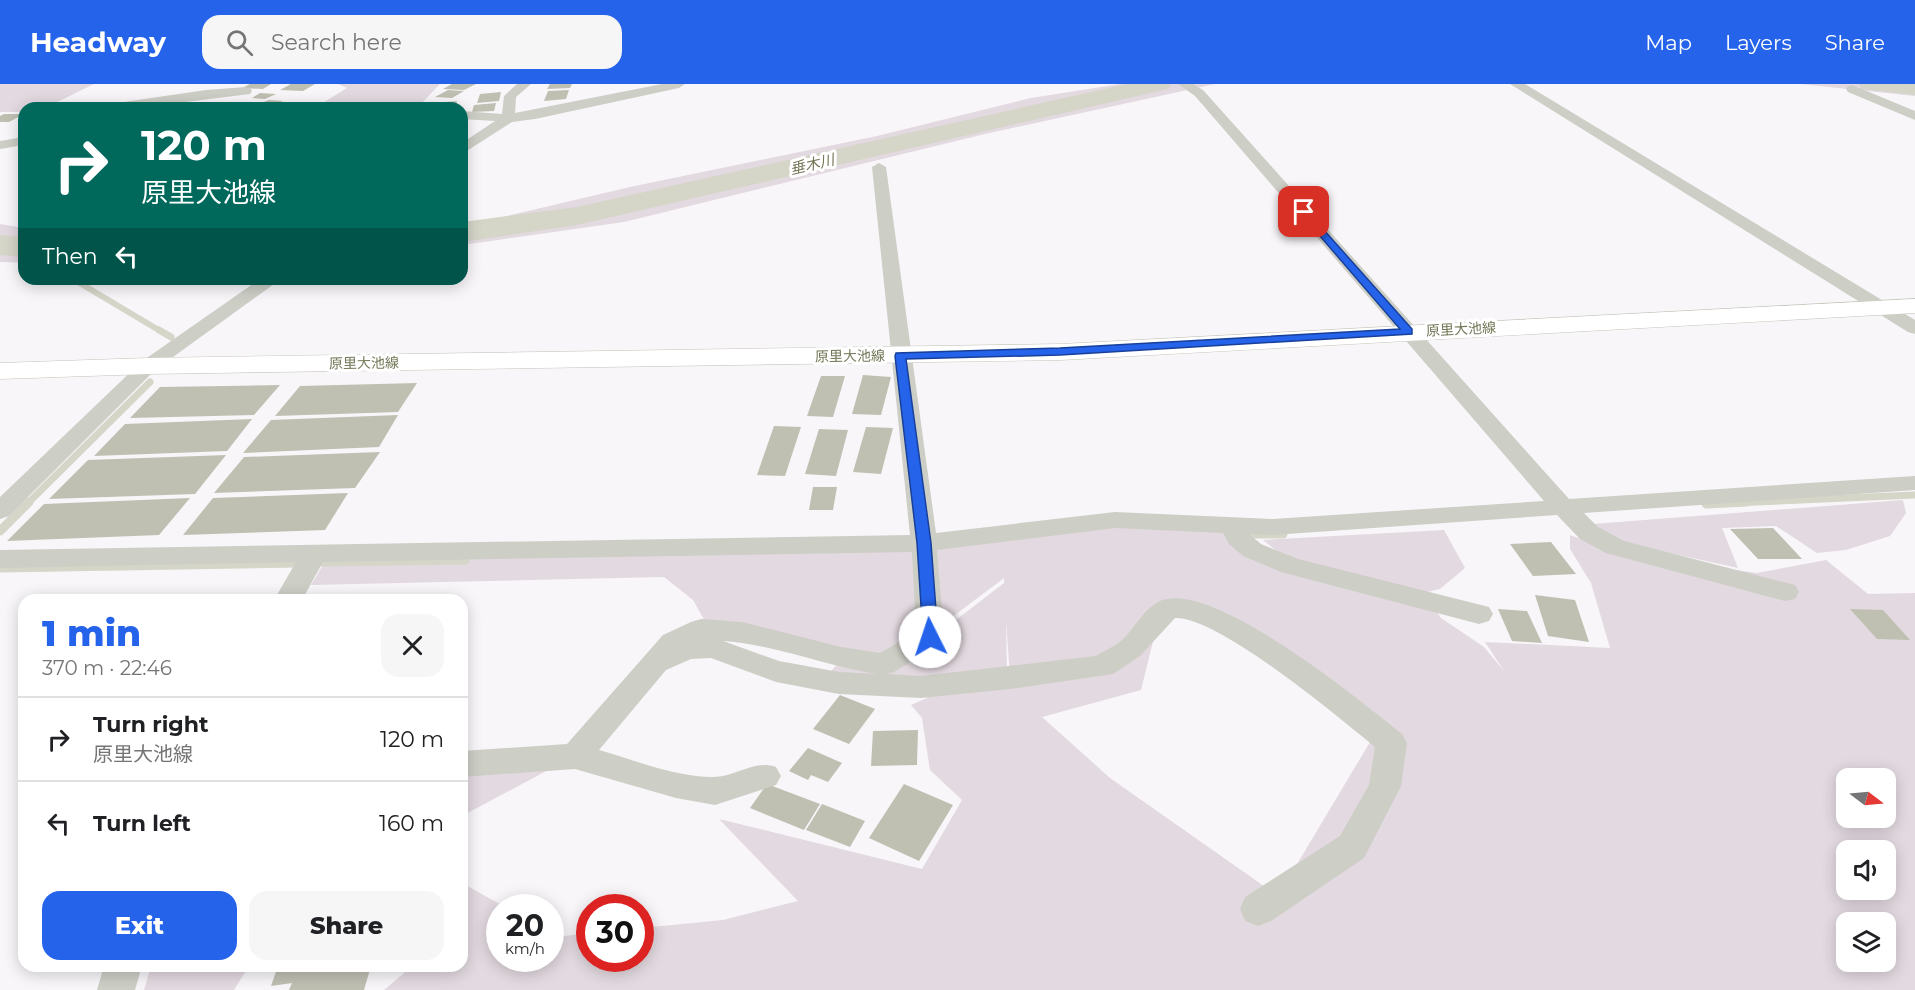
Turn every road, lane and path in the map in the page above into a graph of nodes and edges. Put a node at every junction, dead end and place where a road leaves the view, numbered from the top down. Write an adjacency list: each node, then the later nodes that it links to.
1 (525, 84): 10 (street)
2 (679, 84): 10 (street)
3 (1516, 84): 17 (street)
4 (1187, 85): 19 (street)
5 (1852, 89): 9 (street)
6 (246, 91): 7 (street)
7 (151, 102)
8 (468, 115): 10 (street)
9 (1915, 116)
10 (508, 118): 13 (street)
11 (18, 142): 12 (street)
12 (0, 145)
13 (468, 146)
14 (879, 167): 20 (street)
15 (263, 285): 21 (street)
16 (1915, 306): 17 (main road, 原里大池線)
17 (1882, 308): 18 (street); 19 (main road, 原里大池線)
18 (1915, 328)
19 (1408, 332): 20 (main road, 原里大池線); 24 (street)
20 (900, 356): 21 (main road, 原里大池線); 27 (street)
21 (147, 366): 22 (main road, 原里大池線); 25 (street)
22 (0, 371)
23 (1915, 483): 24 (street)
24 (1563, 507): 26 (street); 30 (street)
25 (0, 511)
26 (1233, 526): 27 (street); 32 (street)
27 (924, 543): 28 (street); 33 (street)
28 (315, 553): 29 (street); 31 (street)
29 (0, 559)
30 (1785, 592)
31 (291, 594)
32 (1479, 614)
33 (654, 663): 34 (street); 37 (street)
34 (575, 756): 35 (street); 36 (street)
35 (468, 764)
36 (765, 776)
37 (1258, 909)
38 (121, 972): 39 (street)
39 (116, 990)

